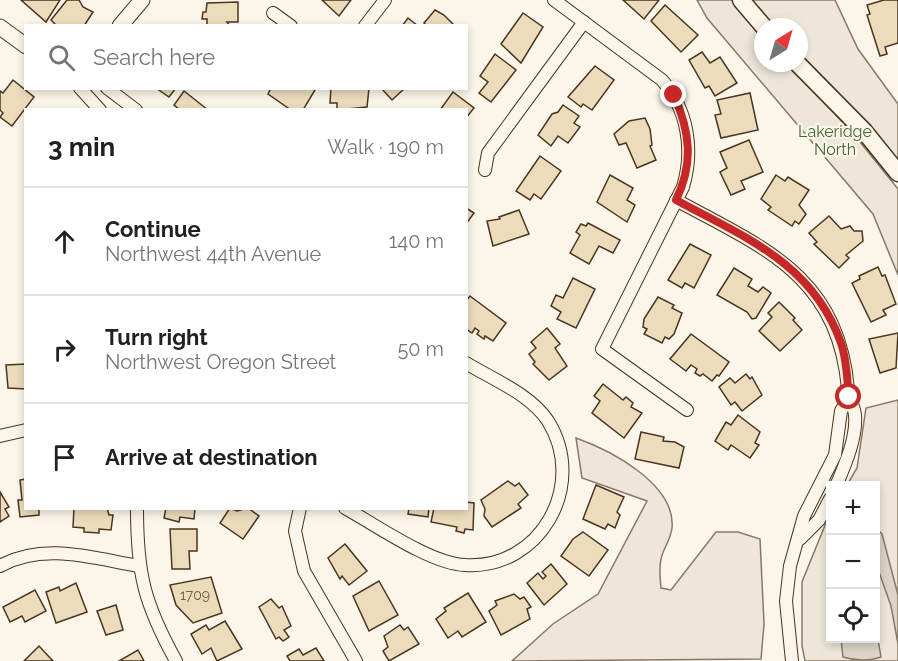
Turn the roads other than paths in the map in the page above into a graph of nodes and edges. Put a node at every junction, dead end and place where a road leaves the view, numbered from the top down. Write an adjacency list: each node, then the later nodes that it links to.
1 (142, 0): 8 (street)
2 (385, 0): 10 (street)
3 (554, 0): 7 (street)
4 (741, 0): 6 (main road)
5 (273, 13): 9 (street)
6 (756, 18)
7 (584, 22): 18 (street); 20 (street)
8 (122, 24)
9 (288, 24)
10 (367, 24)
11 (0, 27): 12 (street)
12 (24, 45)
13 (806, 72): 19 (main road)
14 (82, 90): 16 (street)
15 (110, 90): 17 (street)
16 (98, 108)
17 (133, 108)
18 (485, 170)
19 (898, 173)
20 (676, 200): 22 (street); 23 (street)
21 (468, 364): 30 (street)
22 (849, 397): 26 (street); 31 (street)
23 (687, 410)
24 (24, 430): 25 (street)
25 (0, 436)
26 (839, 481)
27 (826, 508): 31 (street)
28 (137, 510): 32 (street)
29 (300, 510): 35 (street)
30 (349, 510)
31 (800, 538): 36 (street)
32 (138, 566): 33 (street); 34 (street)
33 (0, 567)
34 (176, 661)
35 (356, 661)
36 (792, 661)

